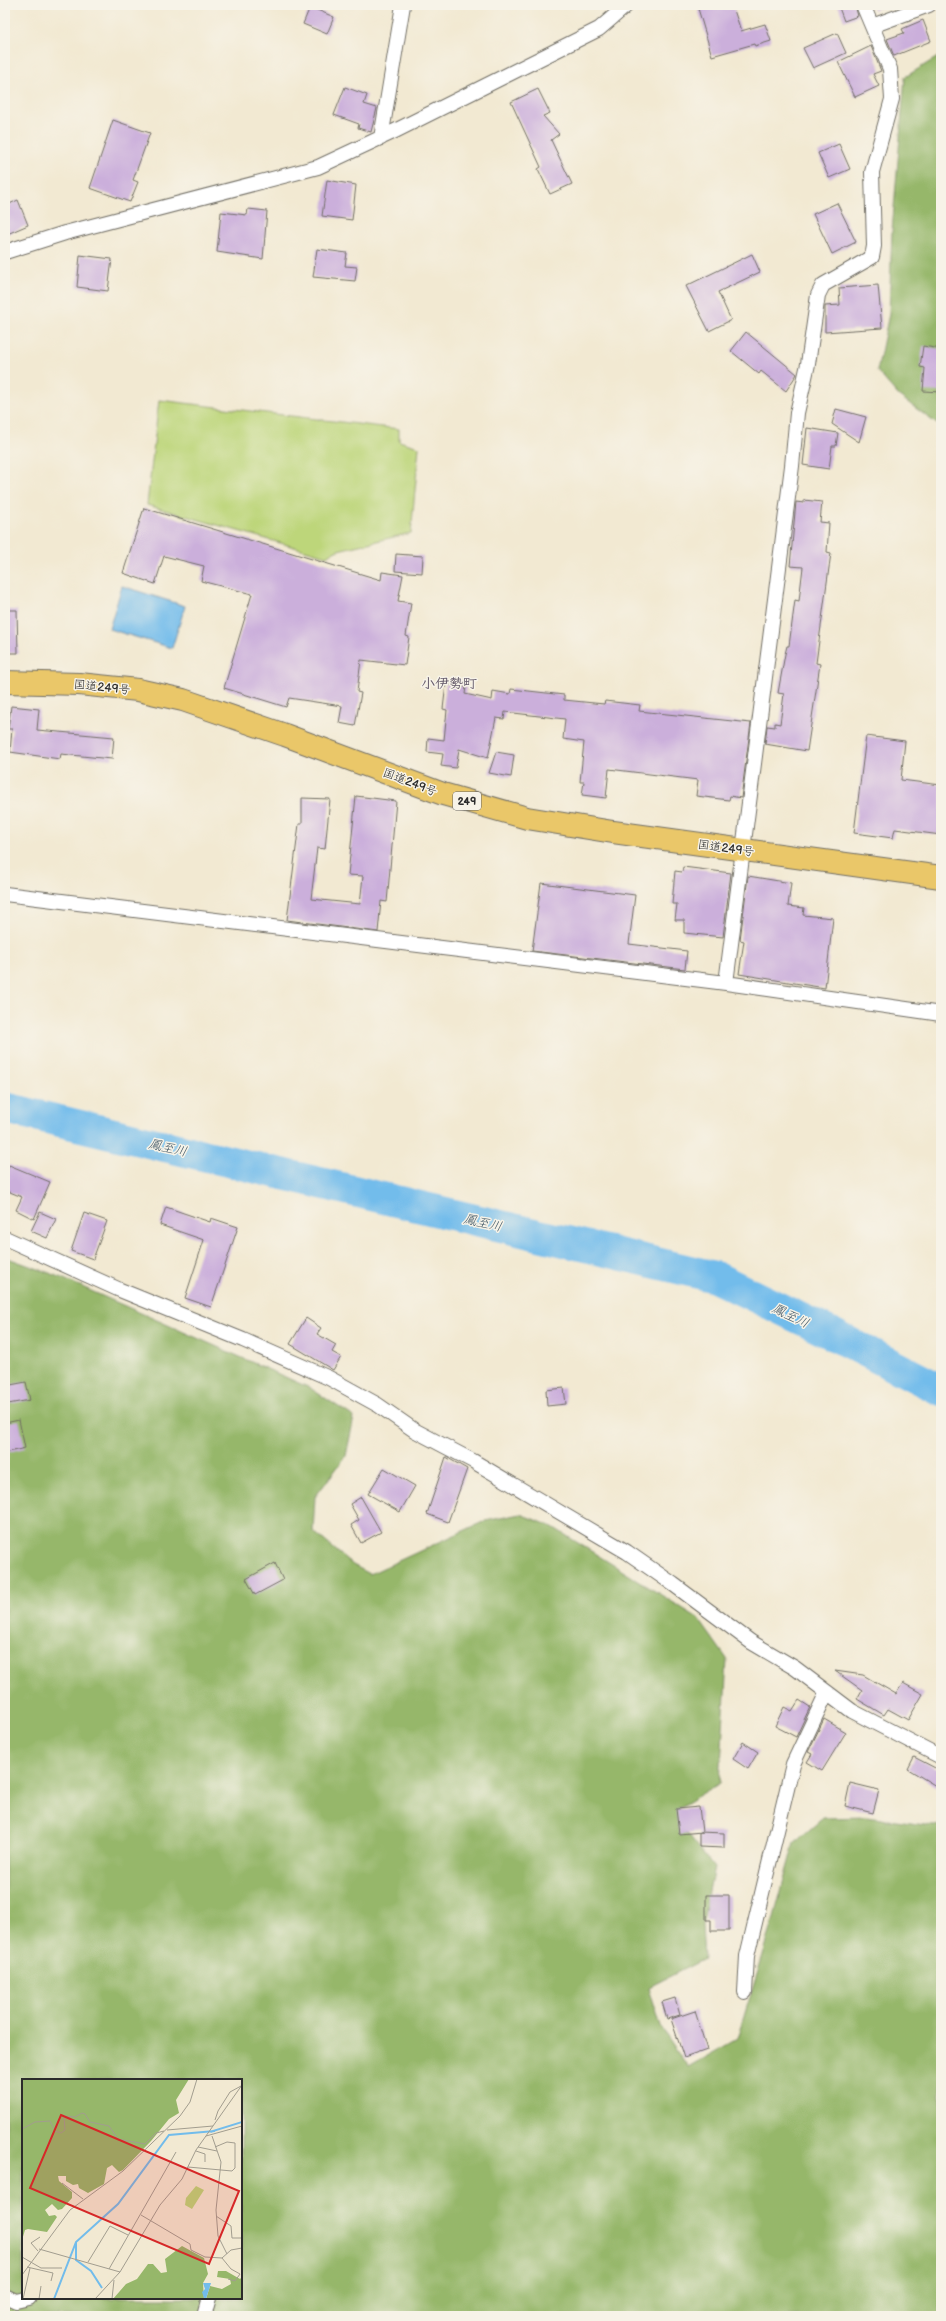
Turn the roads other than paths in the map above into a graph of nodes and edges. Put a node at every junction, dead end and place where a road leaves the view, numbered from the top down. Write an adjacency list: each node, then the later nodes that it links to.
1 (403, 5): 6 (street)
2 (627, 5): 6 (street)
3 (863, 5): 5 (street)
4 (929, 5): 5 (street)
5 (872, 26): 9 (street)
6 (381, 138): 7 (street)
7 (5, 252)
8 (5, 682): 9 (highway, 国道249号 / 249)
9 (743, 850): 10 (highway, 国道249号 / 249); 12 (street)
10 (941, 877)
11 (5, 894): 12 (street)
12 (726, 983): 13 (street)
13 (941, 1014)
14 (5, 1238): 15 (street)
15 (827, 1692): 16 (street); 17 (street)
16 (941, 1756)
17 (745, 1992)
18 (5, 2296): 19 (street)
19 (25, 2299)
20 (209, 2299): 21 (street)
21 (204, 2316)

